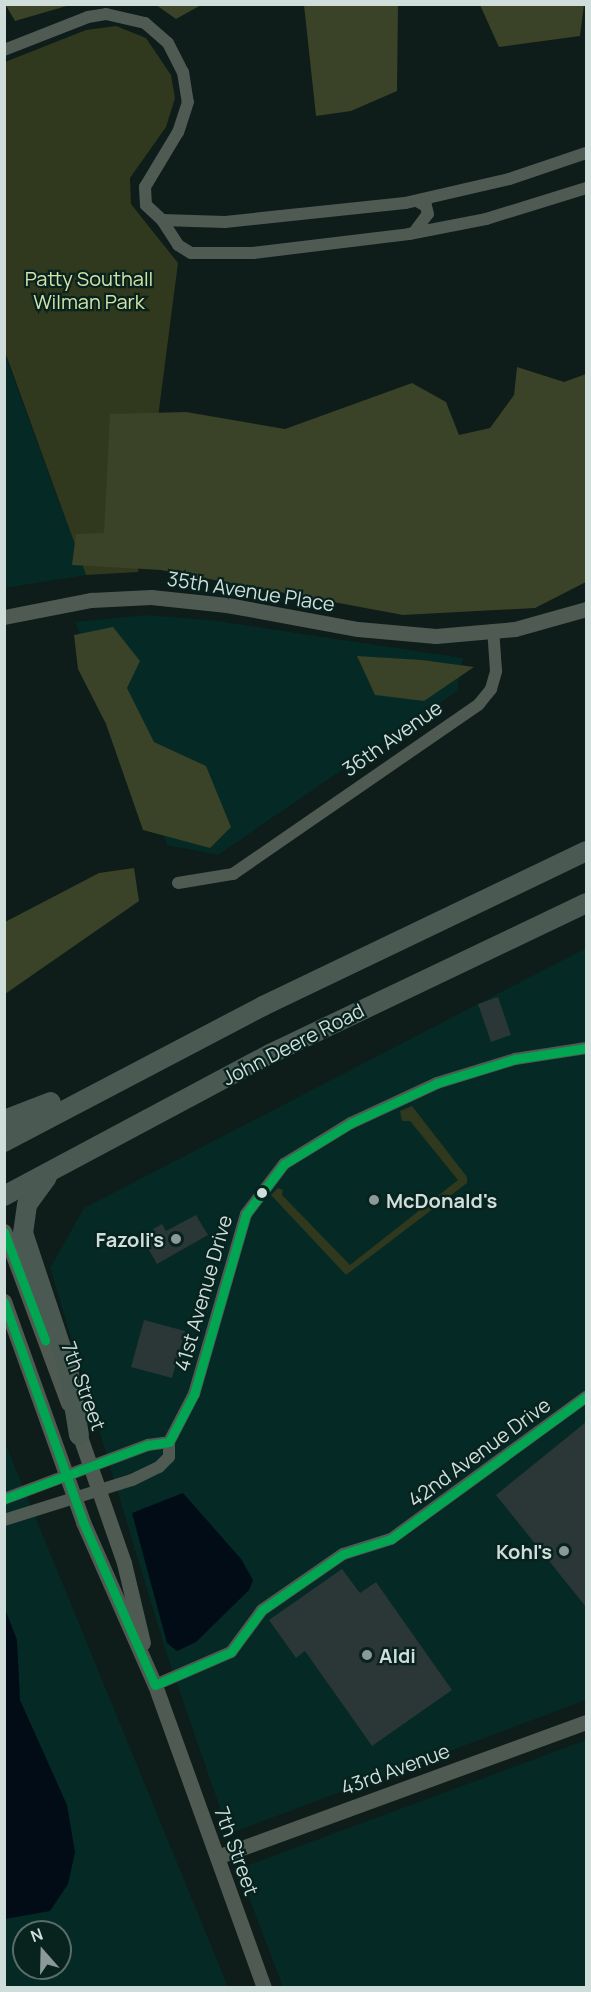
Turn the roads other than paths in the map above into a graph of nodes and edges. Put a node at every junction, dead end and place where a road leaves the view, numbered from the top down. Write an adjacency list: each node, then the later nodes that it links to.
1 (4, 50): 5 (street)
2 (586, 153): 4 (street)
3 (586, 188): 6 (street)
4 (417, 201): 5 (street); 6 (street)
5 (162, 220): 6 (street)
6 (409, 234)
7 (586, 609): 9 (street)
8 (4, 617): 9 (street, 35th Avenue Place)
9 (493, 632): 11 (street, 36th Avenue)
10 (586, 851): 13 (highway)
11 (177, 883)
12 (586, 903): 17 (highway, John Deere Road)
13 (288, 993): 15 (highway); 16 (highway)
14 (586, 1048): 23 (street, 41st Avenue Drive)
15 (4, 1120)
16 (4, 1142)
17 (55, 1168): 18 (highway, John Deere Road); 22 (highway)
18 (4, 1196)
19 (4, 1231): 22 (street, 7th Street)
20 (4, 1301): 25 (street, 7th Street)
21 (586, 1397): 31 (street, 42nd Avenue Drive)
22 (79, 1435): 24 (street, 7th Street)
23 (169, 1442): 24 (street); 26 (street, 41st Avenue Drive)
24 (90, 1465): 25 (street); 26 (street, 7th Street)
25 (67, 1474): 27 (street, 7th Street); 28 (street)
26 (99, 1489): 27 (street, 41st Avenue Drive); 30 (street, 7th Street)
27 (74, 1496): 29 (street, 41st Avenue Drive); 30 (street, 7th Street)
28 (4, 1499)
29 (4, 1520)
30 (145, 1660): 31 (street, 7th Street)
31 (155, 1685): 33 (street, 7th Street)
32 (586, 1722): 33 (street, 43rd Avenue)
33 (217, 1857): 34 (street, 7th Street)
34 (264, 1988)

